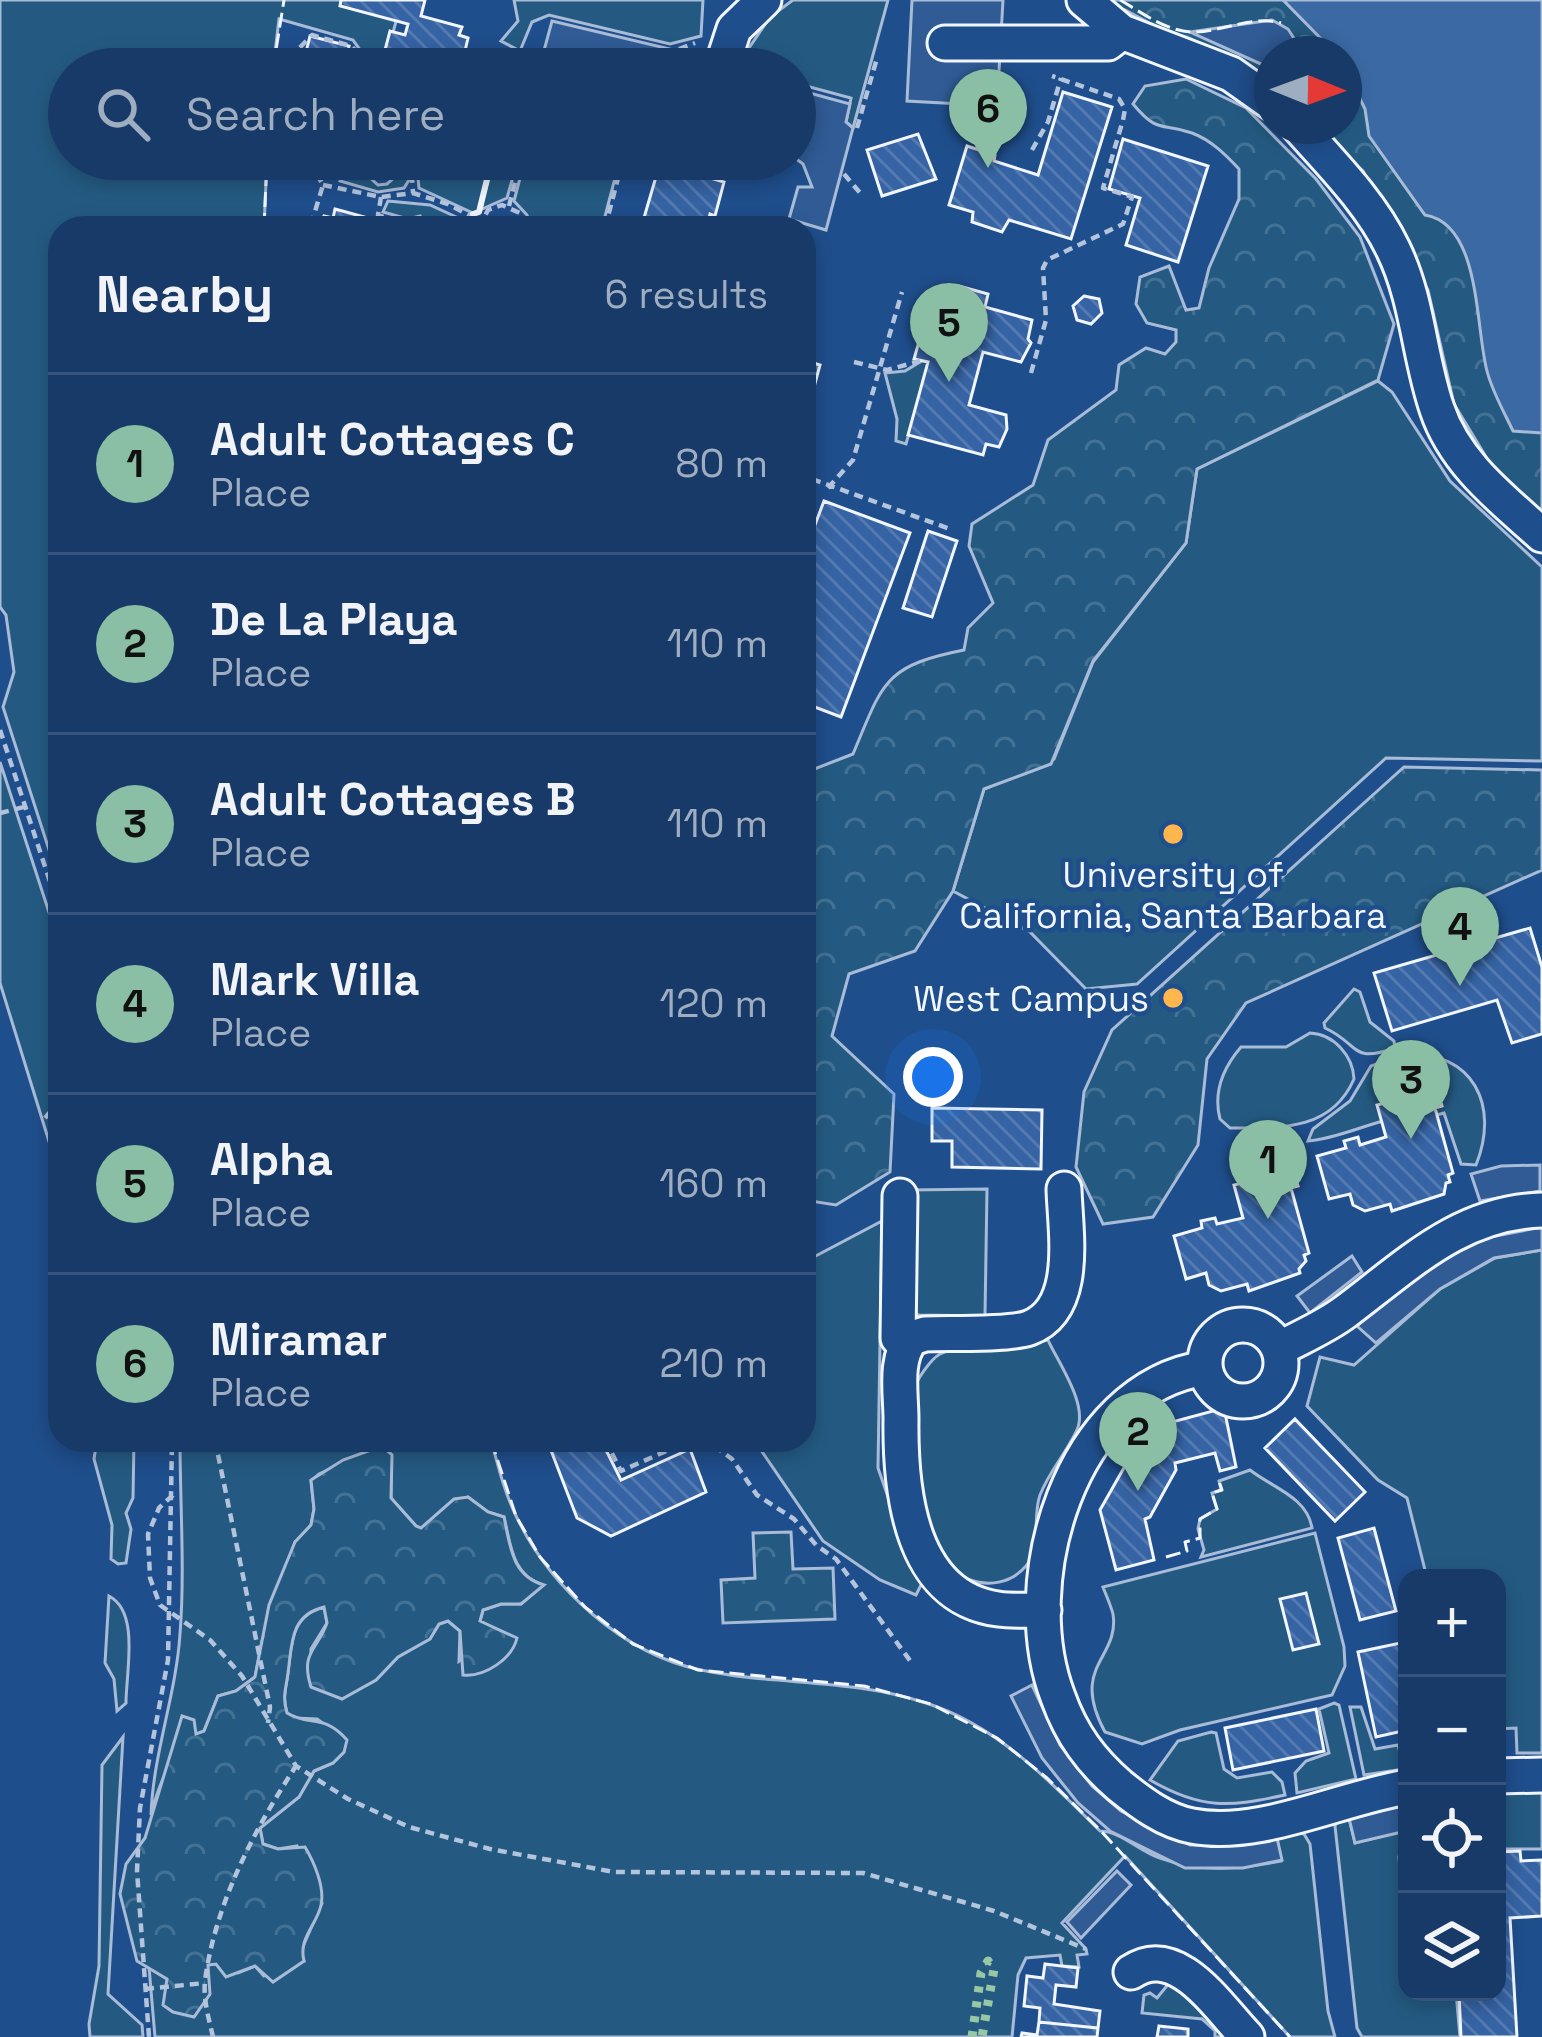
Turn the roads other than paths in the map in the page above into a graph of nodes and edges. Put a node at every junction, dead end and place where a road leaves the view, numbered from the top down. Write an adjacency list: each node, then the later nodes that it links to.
1 (764, 0): 5 (street)
2 (1084, 0): 3 (street)
3 (1122, 32): 4 (street); 6 (street)
4 (944, 43)
5 (728, 48)
6 (1254, 90)
7 (1313, 144): 8 (street)
8 (1542, 535)
9 (1064, 1189): 12 (street)
10 (900, 1196): 12 (street)
11 (1542, 1210): 13 (street)
12 (905, 1346): 15 (street)
13 (1280, 1349): 14 (street); 14 (street)
14 (1205, 1368): 15 (street)
15 (1044, 1610): 18 (street)
16 (1542, 1775): 17 (street)
17 (1506, 1776)
18 (1398, 1789)
19 (1131, 1972): 20 (street)
20 (1247, 2037)

